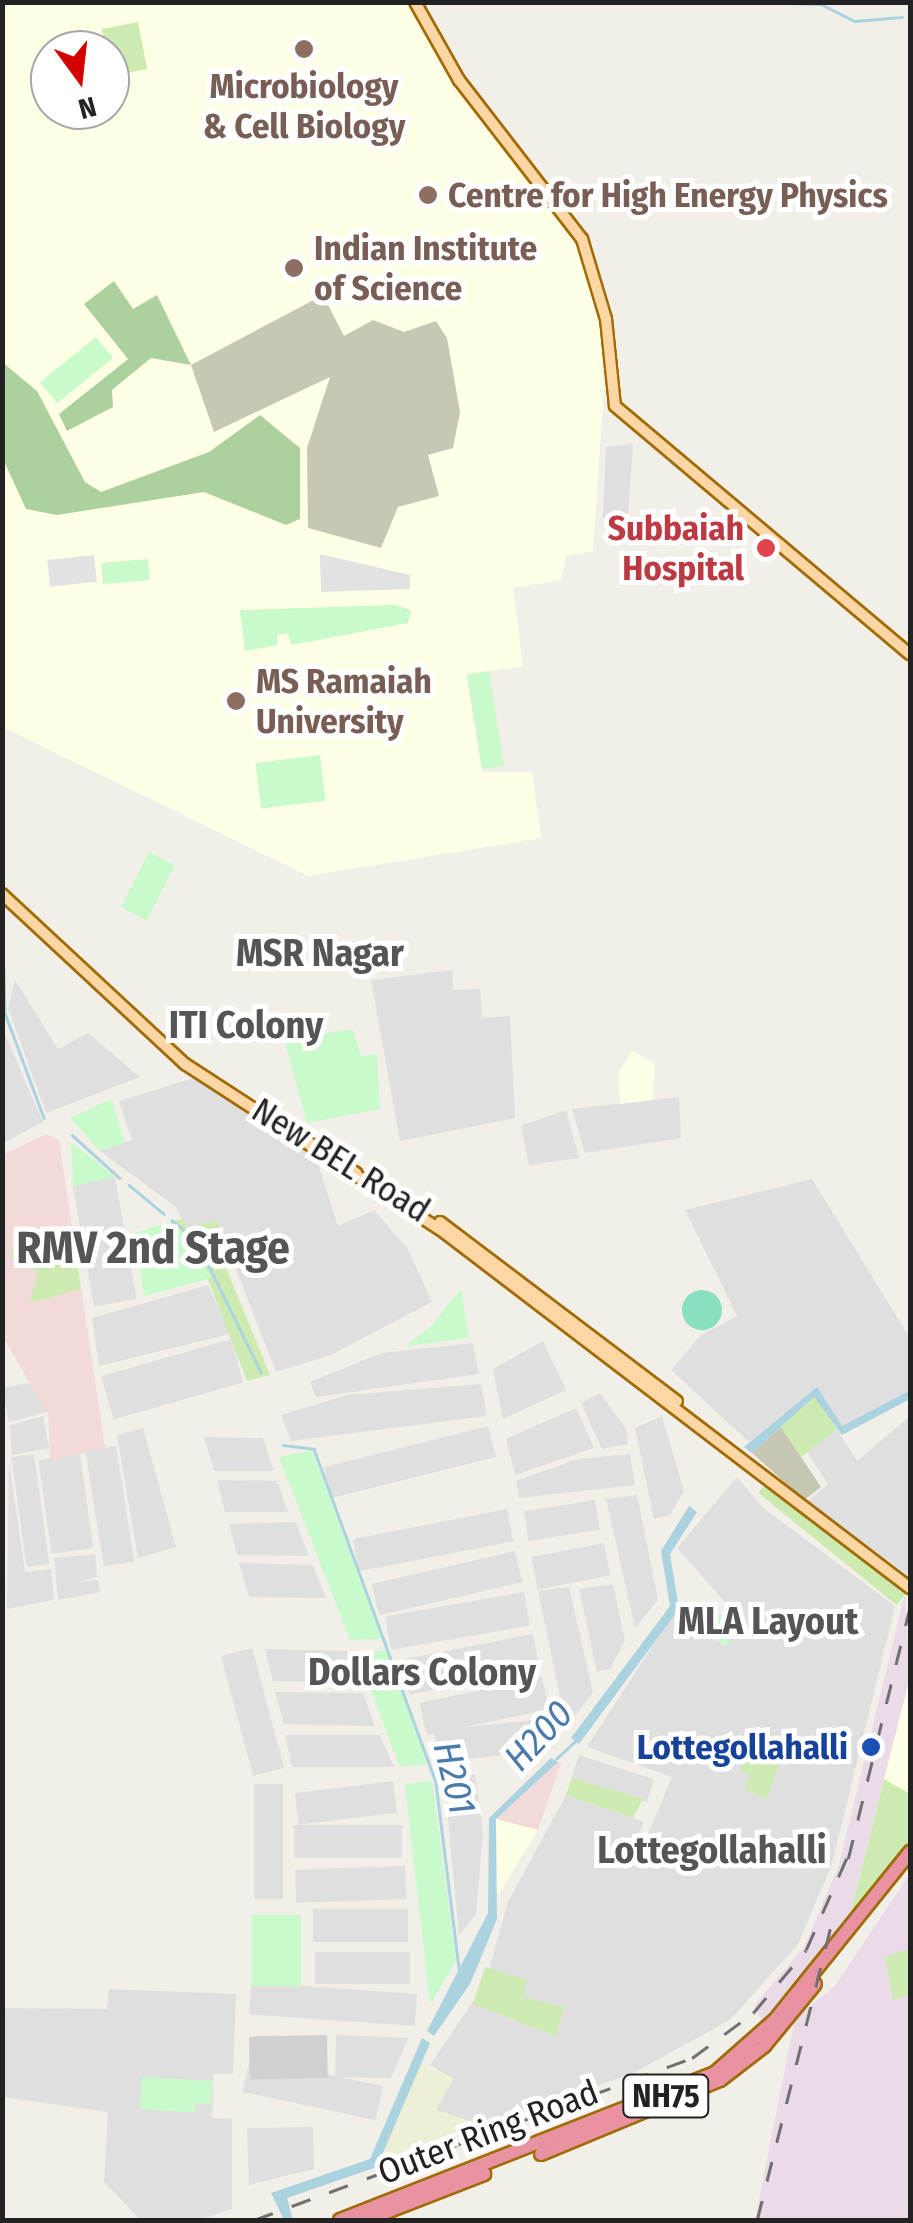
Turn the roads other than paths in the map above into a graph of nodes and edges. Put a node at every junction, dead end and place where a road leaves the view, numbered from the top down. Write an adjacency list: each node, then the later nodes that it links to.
1 (415, 2): 2 (main road)
2 (910, 650)
3 (2, 884): 5 (main road, New BEL Road)
4 (2, 894): 5 (main road, New BEL Road)
5 (144, 1022): 6 (main road, New BEL Road); 6 (main road, New BEL Road)
6 (366, 1183): 7 (main road, New BEL Road)
7 (907, 1585)
8 (910, 1852): 10 (highway, Outer Ring Road / NH75)
9 (910, 1865): 11 (highway, Outer Ring Road / NH75)
10 (340, 2220)
11 (366, 2220)

